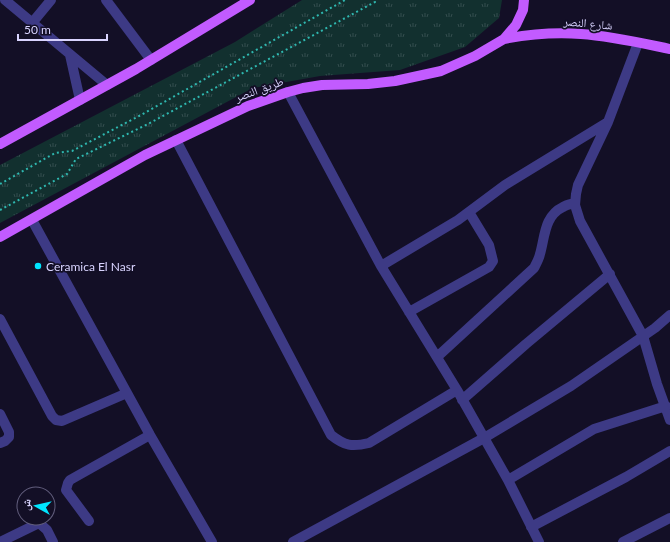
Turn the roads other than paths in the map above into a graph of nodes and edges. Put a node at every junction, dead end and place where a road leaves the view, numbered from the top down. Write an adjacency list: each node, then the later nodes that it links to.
1 (5, 0): 6 (street)
2 (51, 0): 6 (street)
3 (106, 0): 11 (street)
4 (250, 0): 11 (main road)
5 (524, 0): 7 (main road, طريق النصر)
6 (32, 23): 10 (street)
7 (504, 39): 8 (main road, شارع النصر); 13 (main road, طريق النصر)
8 (638, 43): 9 (main road, شارع النصر); 15 (street)
9 (670, 49)
10 (70, 55): 12 (street); 14 (street)
11 (151, 60): 12 (main road)
12 (107, 85): 14 (main road)
13 (288, 92): 16 (main road, طريق النصر); 22 (street)
14 (80, 100): 17 (main road)
15 (608, 122): 18 (street); 19 (street)
16 (176, 140): 20 (main road, طريق النصر); 29 (street)
17 (0, 144)
18 (575, 203): 23 (street); 28 (street)
19 (469, 212): 22 (street); 24 (street)
20 (32, 220): 21 (main road, طريق النصر); 30 (street)
21 (0, 237)
22 (381, 266): 24 (street)
23 (610, 274): 27 (street); 31 (street)
24 (409, 312): 28 (street)
25 (670, 315): 27 (street)
26 (0, 319): 30 (street)
27 (643, 336): 32 (street); 36 (street)
28 (437, 357): 29 (street)
29 (457, 390): 31 (street)
30 (127, 393): 35 (street)
31 (462, 400): 36 (street)
32 (666, 406): 34 (street); 39 (street)
33 (0, 414): 37 (street)
34 (670, 420)
35 (150, 435): 41 (street); 45 (street)
36 (484, 438): 39 (street); 46 (street)
37 (0, 444)
38 (670, 451): 42 (street)
39 (508, 480): 42 (street)
40 (670, 518): 48 (street)
41 (89, 521)
42 (532, 527): 47 (street)
43 (0, 542): 44 (street)
44 (53, 542)
45 (212, 542)
46 (293, 542)
47 (539, 542)
48 (623, 542)

